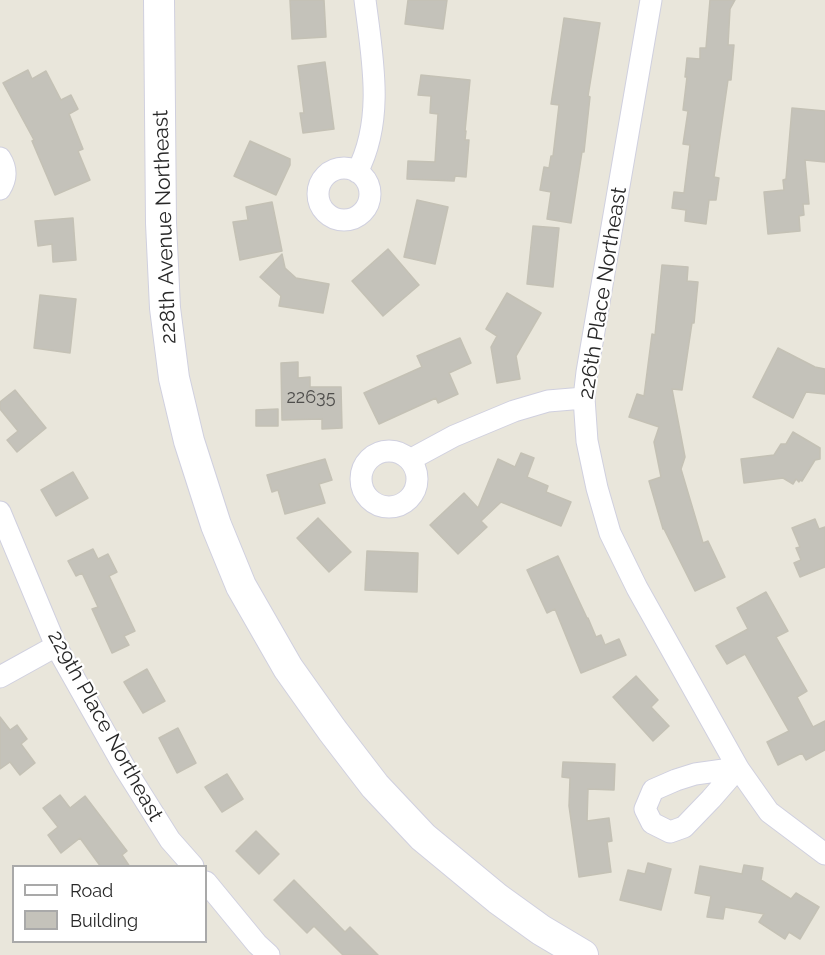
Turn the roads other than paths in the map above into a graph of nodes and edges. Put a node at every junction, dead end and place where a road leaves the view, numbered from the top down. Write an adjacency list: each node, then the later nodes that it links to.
1 (159, 0): 16 (main road, 228th Avenue Northeast)
2 (364, 0): 5 (street)
3 (651, 0): 7 (street, 226th Place Northeast)
4 (0, 158): 6 (street)
5 (357, 172)
6 (0, 189)
7 (584, 398): 8 (street); 12 (street, 226th Place Northeast)
8 (411, 460)
9 (0, 512): 10 (street, 229th Place Northeast)
10 (56, 646): 11 (street); 13 (street, 229th Place Northeast)
11 (0, 677)
12 (823, 849)
13 (191, 865)
14 (207, 883): 15 (street)
15 (269, 955)
16 (583, 955)

